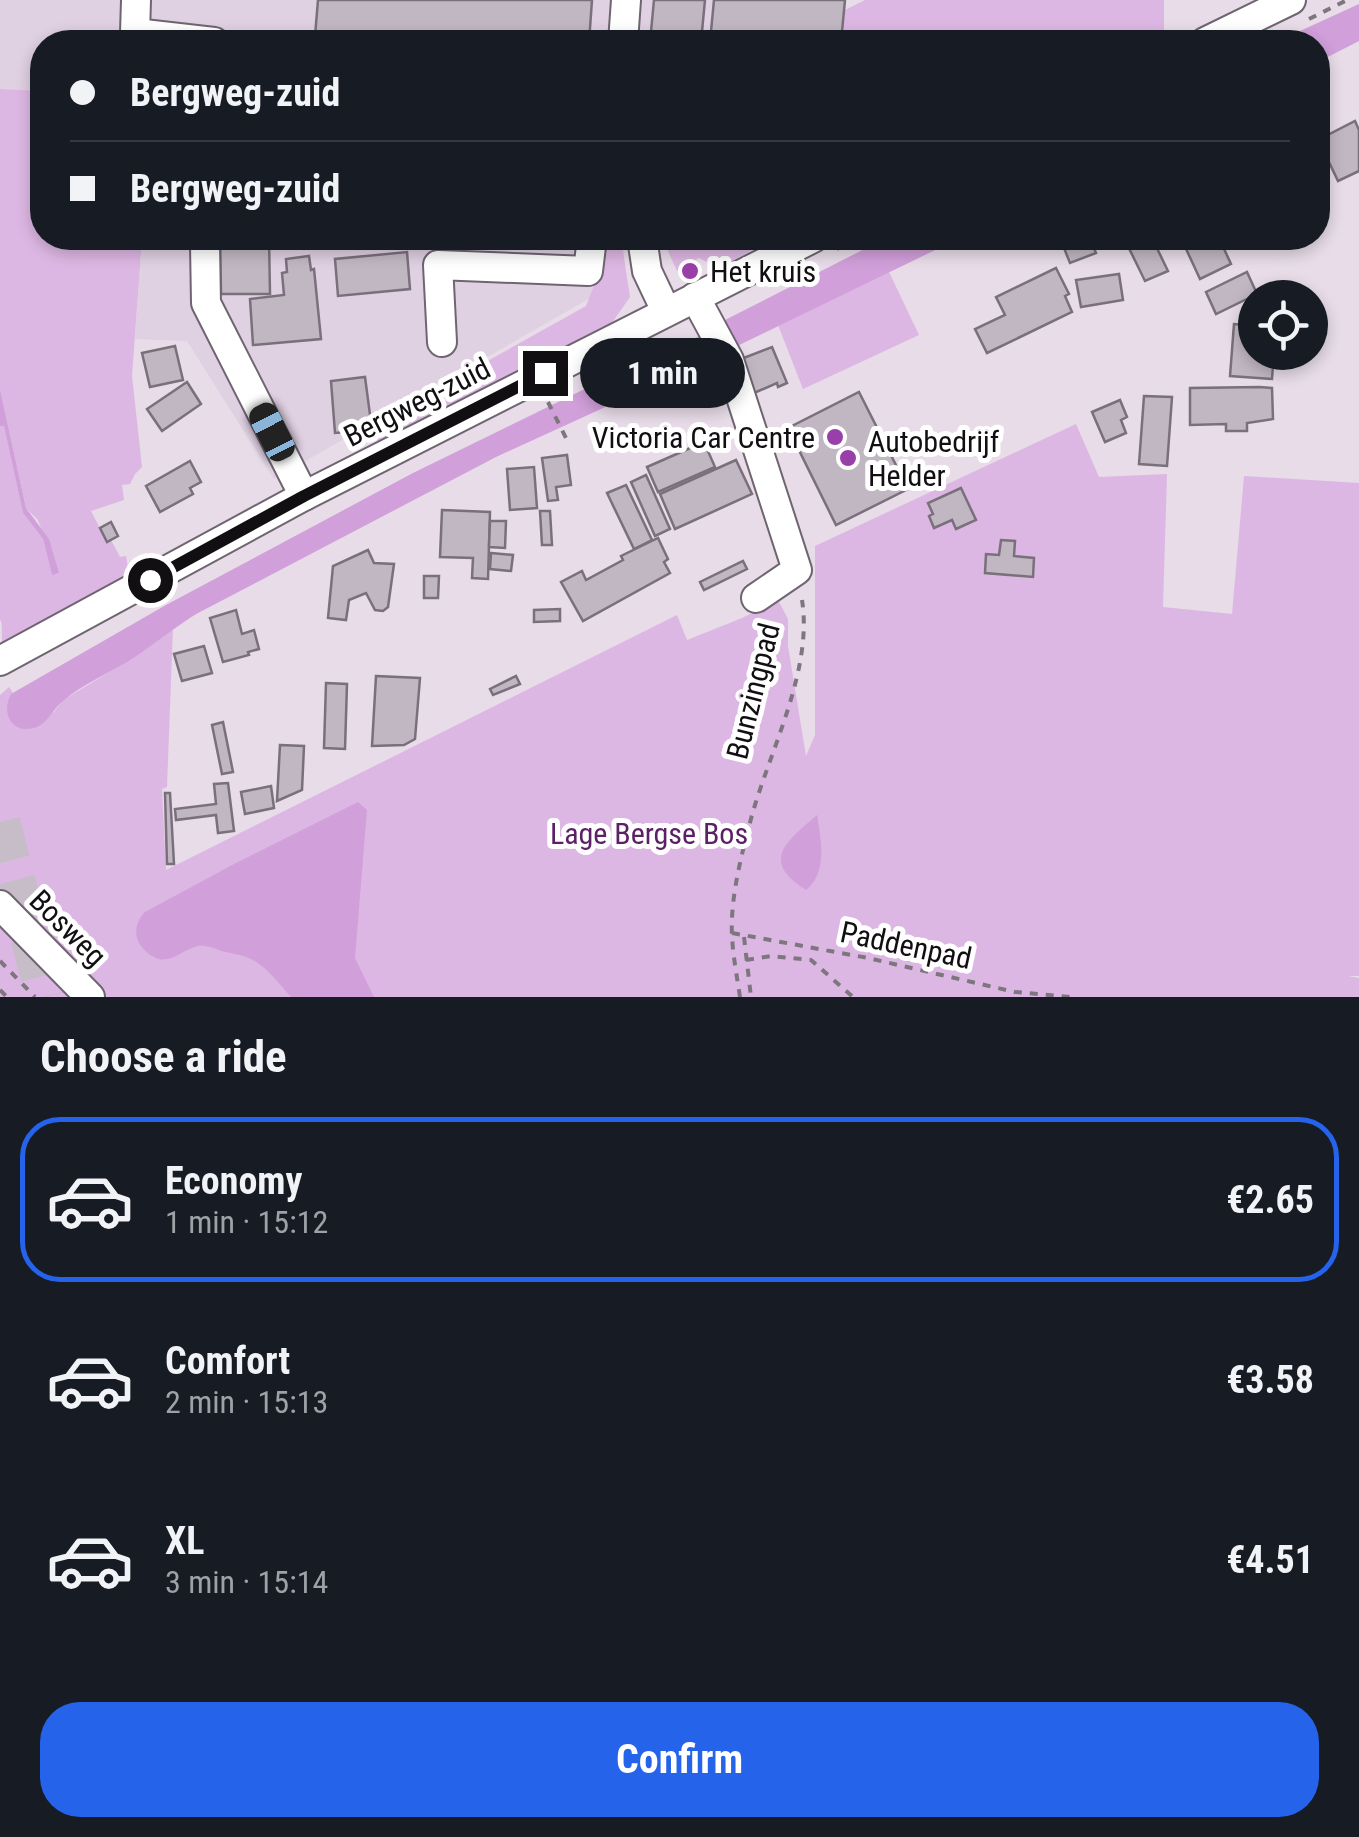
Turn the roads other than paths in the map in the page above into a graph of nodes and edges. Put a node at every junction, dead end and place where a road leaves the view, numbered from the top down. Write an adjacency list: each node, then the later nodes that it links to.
1 (136, 0): 4 (street)
2 (626, 0): 5 (street)
3 (1291, 0): 6 (street)
4 (136, 30)
5 (624, 30)
6 (1230, 30)
7 (205, 250): 14 (street)
8 (591, 250): 13 (street)
9 (644, 250): 12 (street)
10 (795, 250): 11 (street, Bergweg-zuid)
11 (701, 309): 12 (street, Bergweg-zuid); 15 (street)
12 (666, 311): 14 (street, Bergweg-zuid)
13 (442, 342)
14 (304, 496): 16 (street, Bergweg-zuid)
15 (756, 598)
16 (0, 661)
17 (0, 905): 18 (street, Bosweg)
18 (90, 997)

